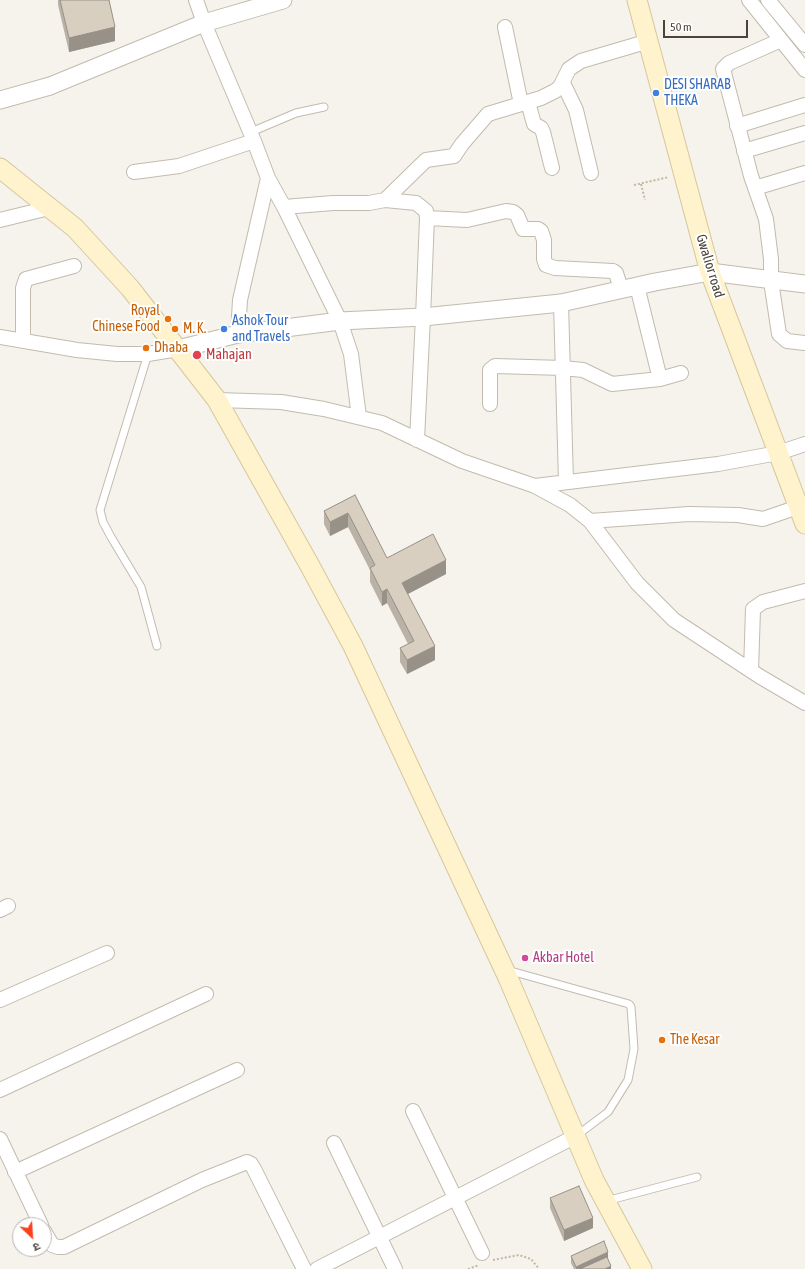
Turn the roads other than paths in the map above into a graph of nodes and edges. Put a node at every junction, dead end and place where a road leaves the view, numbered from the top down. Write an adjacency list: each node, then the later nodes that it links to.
1 (196, 0): 6 (street)
2 (283, 0): 6 (street)
3 (637, 0): 9 (main road, Gwalior road)
4 (748, 0): 8 (street)
5 (768, 0): 10 (street)
6 (204, 23): 13 (street); 19 (street)
7 (505, 27): 14 (street)
8 (781, 40): 11 (street); 17 (street)
9 (649, 41): 12 (street); 34 (main road, Gwalior road)
10 (805, 45)
11 (805, 70)
12 (563, 83): 14 (street); 24 (street)
13 (0, 100)
14 (524, 103): 22 (street); 28 (street)
15 (805, 105): 17 (street)
16 (324, 107): 19 (lane)
17 (737, 126): 20 (street)
18 (805, 133): 20 (street)
19 (253, 136): 23 (street); 26 (street)
20 (744, 151): 27 (street)
21 (0, 168): 30 (main road)
22 (552, 168)
23 (134, 172)
24 (592, 173)
25 (805, 173): 27 (street)
26 (268, 178): 29 (street); 41 (street)
27 (755, 188): 35 (street)
28 (384, 200): 29 (street); 31 (street)
29 (284, 207): 40 (street)
30 (49, 208): 32 (street); 45 (main road)
31 (427, 218): 37 (street); 39 (street)
32 (0, 220)
33 (74, 266): 43 (street)
34 (710, 272): 35 (street); 37 (street); 55 (main road, Gwalior road)
35 (771, 280): 36 (street); 44 (street)
36 (805, 284)
37 (629, 287): 38 (street); 49 (street)
38 (561, 302): 39 (street); 47 (street)
39 (423, 317): 40 (street); 53 (street)
40 (340, 321): 41 (street); 52 (street)
41 (238, 334): 45 (street)
42 (0, 337): 43 (street)
43 (23, 342): 46 (street)
44 (805, 343)
45 (178, 349): 46 (street); 50 (main road)
46 (148, 354): 61 (lane)
47 (563, 368): 49 (street); 51 (street); 56 (street)
48 (681, 373): 49 (street)
49 (660, 379)
50 (217, 400): 52 (street); 65 (main road)
51 (490, 404)
52 (358, 417): 53 (street)
53 (417, 440): 57 (street)
54 (805, 444): 55 (street)
55 (778, 453): 56 (street); 58 (main road, Gwalior road)
56 (566, 482): 57 (street)
57 (535, 486): 59 (street)
58 (802, 516): 59 (street)
59 (590, 521): 62 (street)
60 (805, 591): 62 (street)
61 (157, 646)
62 (751, 671): 63 (street)
63 (805, 703)
64 (107, 953): 67 (street)
65 (504, 970): 71 (main road); 71 (lane)
66 (206, 994): 69 (street)
67 (0, 1000)
68 (237, 1070): 74 (street)
69 (0, 1090)
70 (413, 1111): 76 (street)
71 (576, 1136): 76 (street); 77 (main road)
72 (0, 1139): 74 (street)
73 (334, 1143): 79 (street)
74 (15, 1172): 78 (street)
75 (697, 1178): 77 (lane)
76 (455, 1198): 79 (street); 81 (street)
77 (605, 1201): 85 (main road)
78 (37, 1217)
79 (379, 1237): 83 (street); 84 (street)
80 (52, 1245): 82 (street)
81 (484, 1260)
82 (304, 1269)
83 (317, 1269)
84 (395, 1269)
85 (642, 1269)

